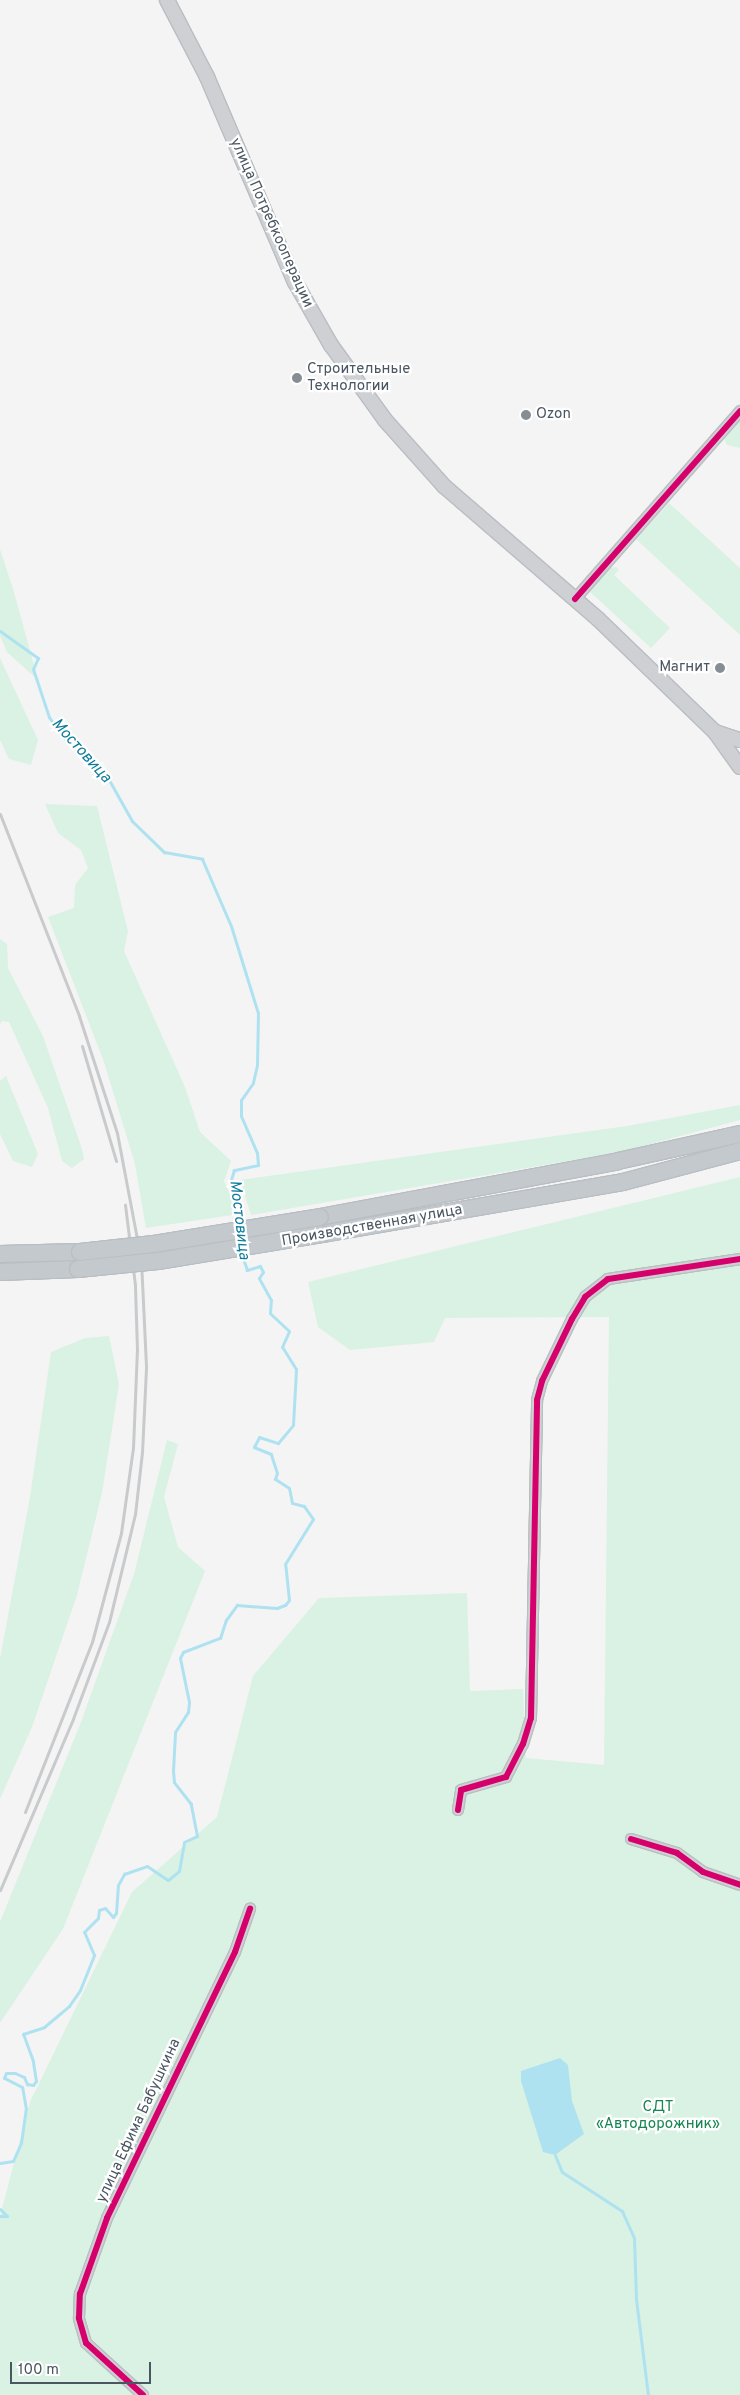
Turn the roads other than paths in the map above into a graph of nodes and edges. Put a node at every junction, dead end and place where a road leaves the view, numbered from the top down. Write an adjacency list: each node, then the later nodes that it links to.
1 (167, 0): 3 (main road, улица Потребкооперации)
2 (740, 411): 3 (street)
3 (576, 599): 4 (main road, улица Потребкооперации)
4 (715, 732): 5 (main road); 6 (main road, улица Потребкооперации)
5 (740, 740)
6 (740, 767)
7 (740, 1134): 9 (highway, Производственная улица, bridge)
8 (740, 1151): 11 (highway, Производственная улица, bridge)
9 (0, 1254)
10 (740, 1259): 12 (street)
11 (0, 1272)
12 (458, 1810)
13 (631, 1839): 14 (street)
14 (740, 1885)
15 (250, 1908): 16 (street, улица Ефима Бабушкина)
16 (143, 2395)

